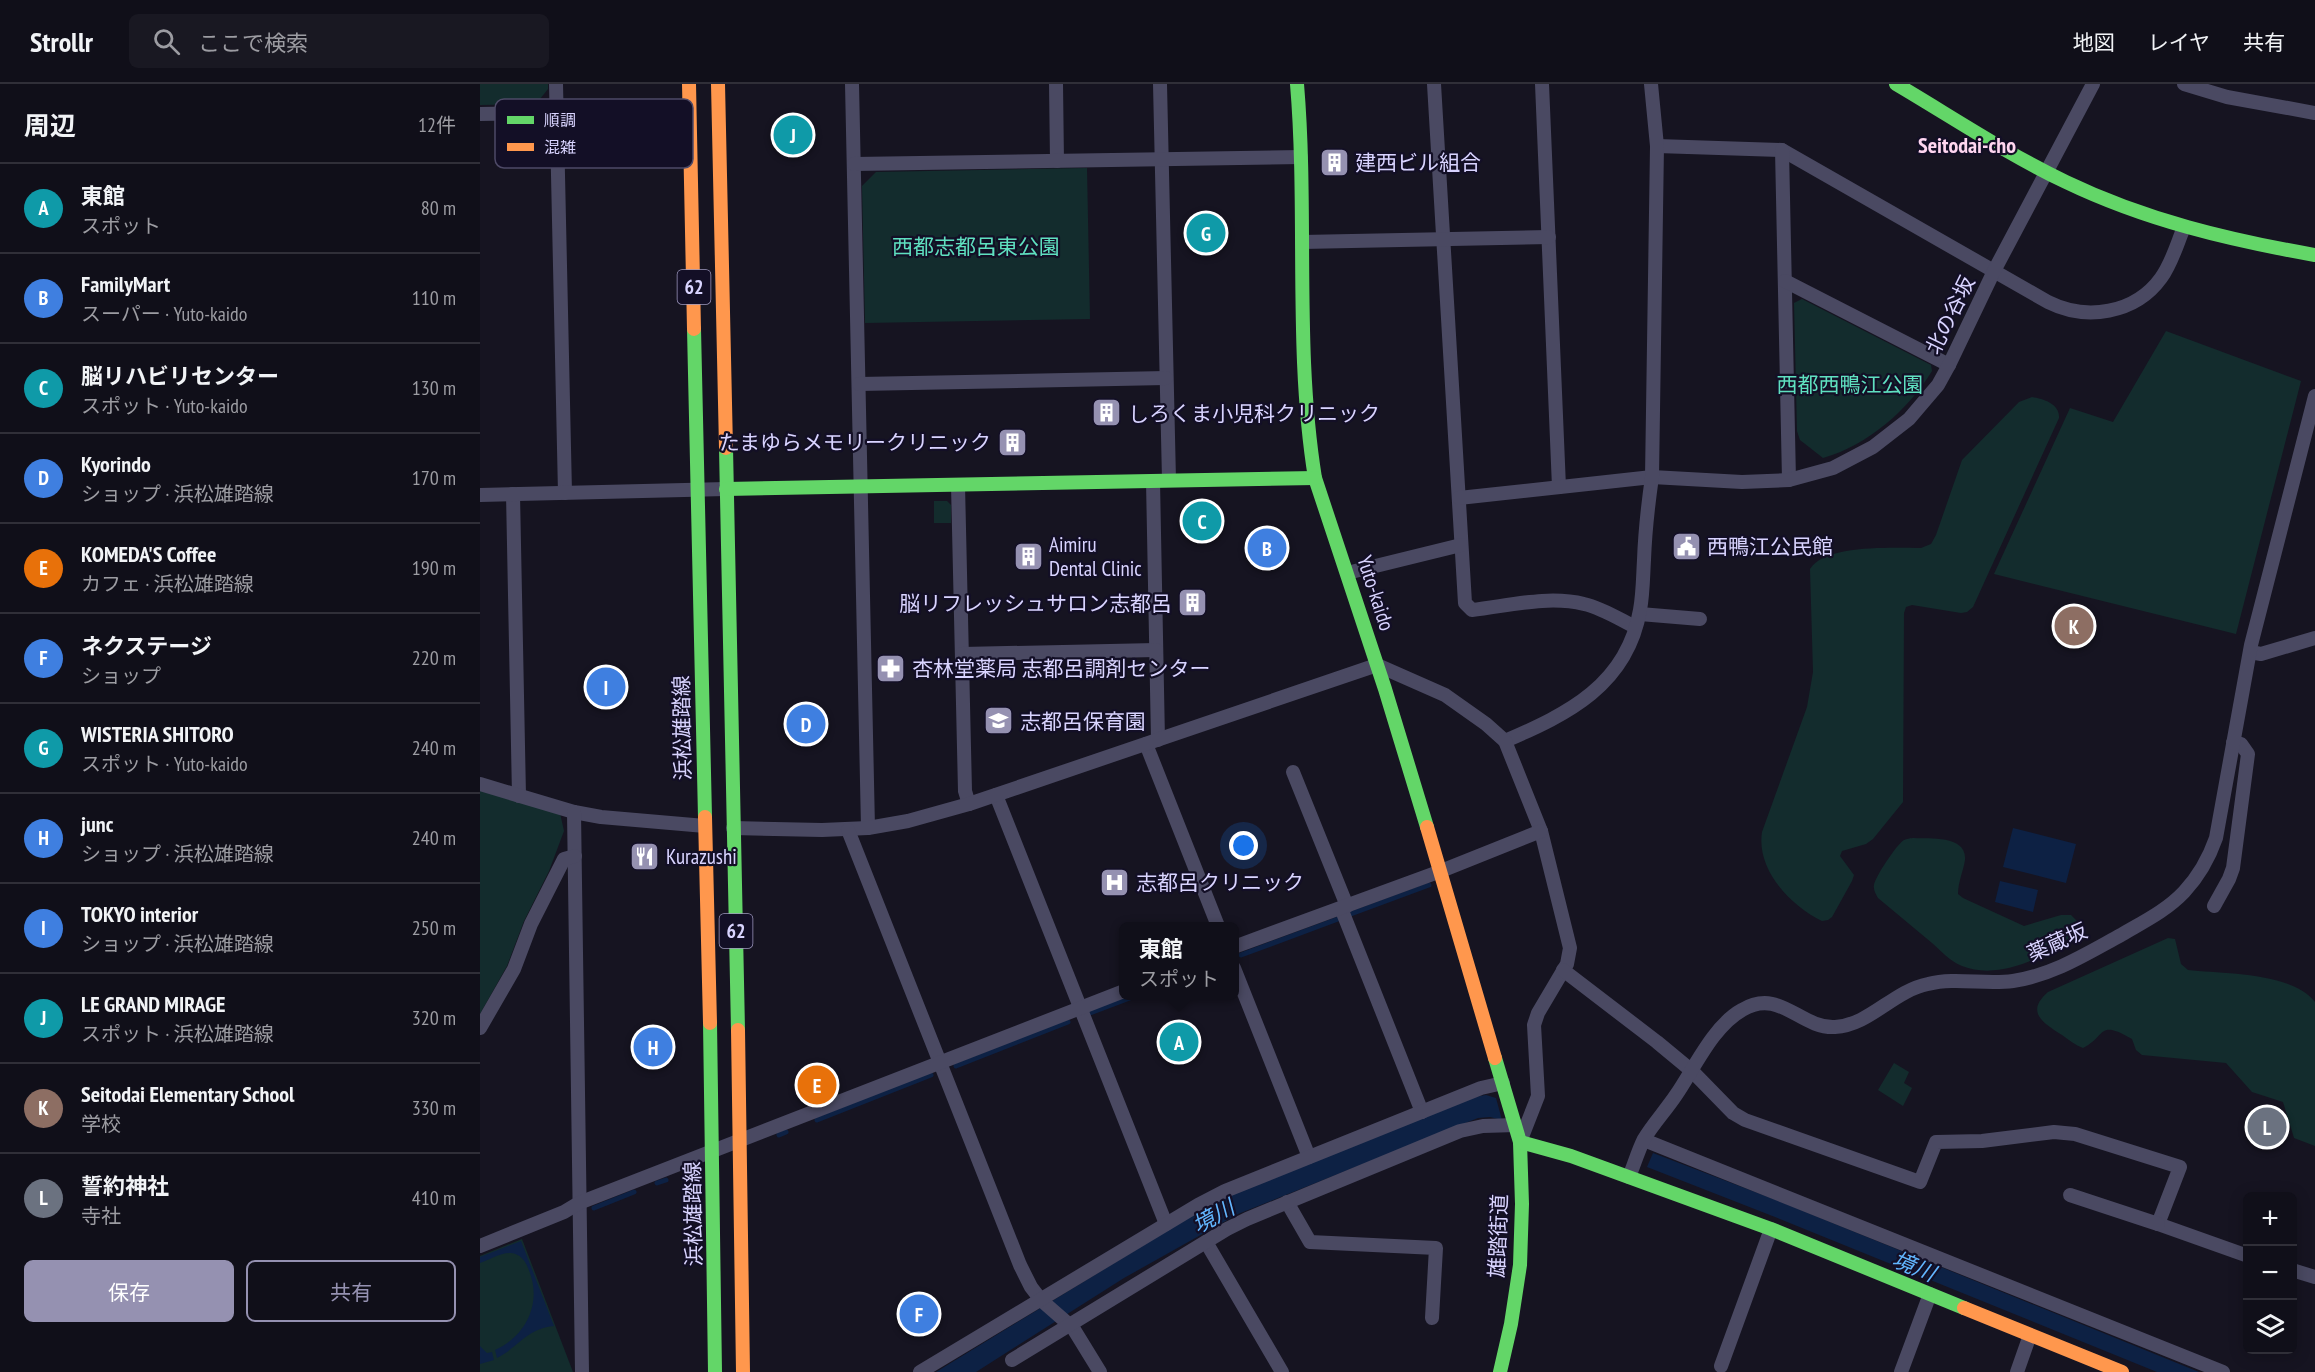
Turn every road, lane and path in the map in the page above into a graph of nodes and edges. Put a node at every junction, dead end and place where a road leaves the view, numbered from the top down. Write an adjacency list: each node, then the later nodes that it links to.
1 (556, 84): 14 (street)
2 (689, 84): 15 (street, 浜松雄踏線 / 62)
3 (718, 84): 47 (street, 62)
4 (852, 84): 24 (street)
5 (1056, 84): 23 (street)
6 (1160, 84): 22 (street)
7 (1297, 84): 21 (street, Yuto-kaido)
8 (1434, 84): 30 (street)
9 (1542, 84): 29 (street)
10 (1651, 84): 19 (street)
11 (1896, 84): 27 (street)
12 (2093, 84): 27 (street, 北の谷坂)
13 (2184, 84): 16 (street)
14 (557, 99)
15 (689, 99)
16 (2315, 113)
17 (480, 114): 18 (street)
18 (495, 114)
19 (1657, 146): 20 (street); 39 (street)
20 (1782, 150): 33 (street); 34 (street)
21 (1301, 157): 22 (street); 31 (street, Yuto-kaido)
22 (1162, 159): 23 (street); 36 (street)
23 (1057, 161): 24 (street)
24 (854, 164): 37 (street)
25 (558, 168): 49 (street)
26 (691, 168): 48 (street, 浜松雄踏線 / 62)
27 (2047, 172): 28 (street); 33 (street, 北の谷坂)
28 (2184, 227): 32 (street); 33 (street)
29 (1549, 237): 30 (street); 46 (street)
30 (1443, 239): 31 (street); 52 (street)
31 (1302, 242): 40 (street, Yuto-kaido)
32 (2315, 255)
33 (1994, 271): 35 (street, 北の谷坂)
34 (1785, 282): 35 (street); 42 (street)
35 (1949, 365): 42 (street, 北の谷坂)
36 (1166, 378): 37 (street); 41 (street)
37 (859, 384): 45 (street)
38 (2315, 396): 59 (street, 薬蔵坂)
39 (1652, 477): 42 (street, 北の谷坂); 46 (street, 北の谷坂); 55 (street)
40 (1315, 478): 41 (street); 54 (street, Yuto-kaido)
41 (1169, 480): 43 (street)
42 (1789, 480)
43 (1153, 481): 44 (street); 58 (street)
44 (958, 484): 45 (street); 60 (street)
45 (861, 486): 47 (street); 73 (street)
46 (1559, 487): 52 (street, 北の谷坂)
47 (726, 489): 48 (street); 72 (street, 62)
48 (698, 490): 49 (street); 71 (street, 浜松雄踏線 / 62)
49 (565, 493): 50 (street)
50 (513, 494): 51 (street); 68 (street)
51 (480, 495)
52 (1459, 498): 53 (street)
53 (1461, 545): 54 (street); 55 (street)
54 (1347, 573): 61 (street, Yuto-kaido)
55 (1637, 620): 56 (street); 62 (street)
56 (1700, 620)
57 (2315, 638): 59 (street)
58 (1156, 650): 60 (street); 63 (street)
59 (2250, 652): 64 (street, 薬蔵坂)
60 (962, 654): 69 (street)
61 (1377, 665): 62 (street); 63 (street); 77 (street, Yuto-kaido)
62 (1505, 741): 75 (street)
63 (1152, 742): 67 (street); 80 (street)
64 (2233, 743): 78 (street); 88 (street, 薬蔵坂)
65 (1293, 772): 79 (street)
66 (480, 784): 68 (street)
67 (996, 795): 69 (street); 85 (street)
68 (519, 796): 70 (street)
69 (969, 804): 73 (street)
70 (574, 812): 71 (street); 76 (street)
71 (705, 826): 96 (street, 浜松雄踏線 / 62)
72 (734, 828): 74 (street); 93 (street, 62)
73 (868, 828): 74 (street)
74 (848, 830): 87 (street)
75 (1541, 831): 77 (street); 82 (street)
76 (575, 855): 86 (street); 101 (street)
77 (1441, 871): 79 (street); 89 (street, Yuto-kaido)
78 (2214, 906)
79 (1344, 907): 81 (street); 91 (street)
80 (1216, 922)
81 (1239, 945)
82 (1563, 970): 88 (street); 95 (street)
83 (1239, 981): 97 (street)
84 (1119, 993): 85 (street)
85 (1080, 1008): 87 (street); 102 (street)
86 (480, 1028)
87 (940, 1062): 93 (street); 111 (street)
88 (1692, 1071): 94 (street, 薬蔵坂); 103 (street)
89 (1503, 1083): 90 (street, Yuto-kaido); 91 (street)
90 (1509, 1101): 92 (street, 雄踏街道)
91 (1422, 1112): 97 (street)
92 (1516, 1124): 95 (street, 雄踏街道); 100 (street)
93 (740, 1140): 96 (street); 119 (street, 62)
94 (1644, 1140): 98 (street, 薬蔵坂); 127 (street)
95 (1520, 1142): 98 (street); 123 (street, 雄踏街道)
96 (713, 1150): 101 (street); 118 (street, 浜松雄踏線 / 62)
97 (1309, 1157): 102 (street)
98 (1629, 1178): 104 (street)
99 (2070, 1195): 103 (street)
100 (1287, 1202): 105 (street); 112 (street)
101 (579, 1203): 106 (street); 117 (street)
102 (1166, 1224): 111 (street)
103 (2158, 1224): 107 (street)
104 (1771, 1229): 110 (street); 116 (street)
105 (1206, 1242): 113 (street); 122 (street)
106 (480, 1246)
107 (2243, 1255)
108 (2297, 1272): 109 (street)
109 (2315, 1277)
110 (1930, 1294): 114 (street); 124 (street)
111 (1042, 1301): 113 (street); 120 (street)
112 (1432, 1318)
113 (1068, 1323): 115 (street); 121 (street)
114 (2030, 1335): 125 (street); 126 (street)
115 (1012, 1360)
116 (1721, 1366)
117 (582, 1372)
118 (716, 1372)
119 (743, 1372)
120 (920, 1372)
121 (1100, 1372)
122 (1282, 1372)
123 (1500, 1372)
124 (1901, 1372)
125 (2017, 1372)
126 (2122, 1372)
127 (2223, 1372)

